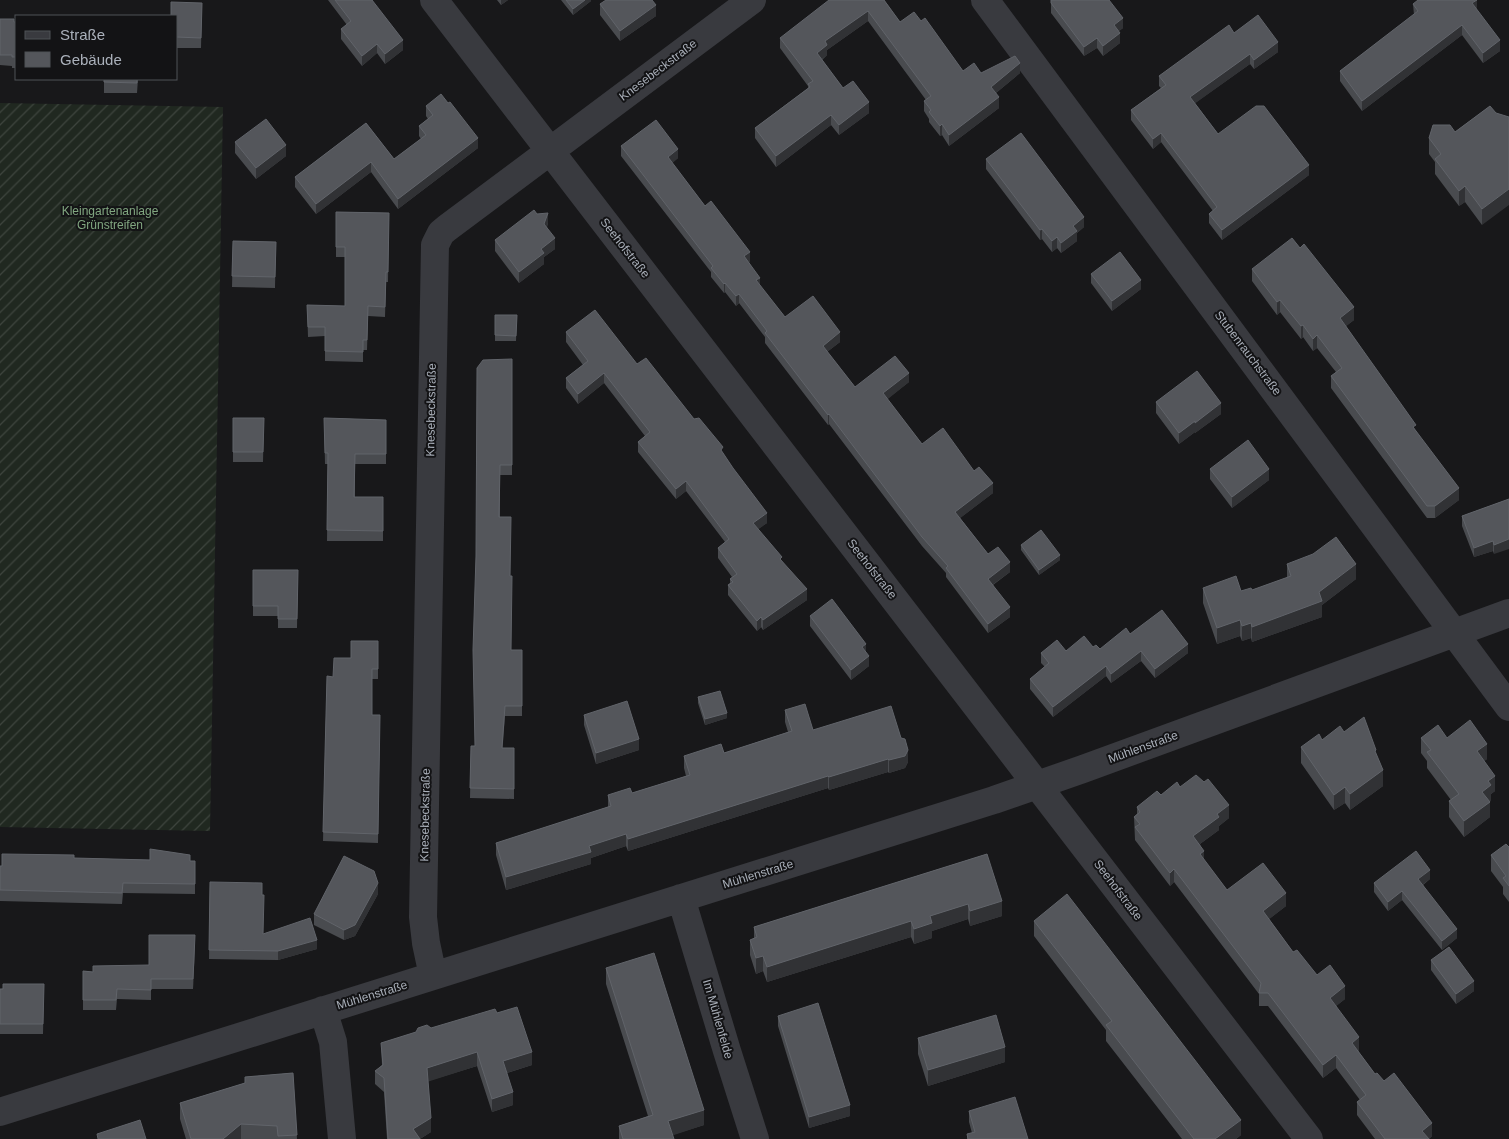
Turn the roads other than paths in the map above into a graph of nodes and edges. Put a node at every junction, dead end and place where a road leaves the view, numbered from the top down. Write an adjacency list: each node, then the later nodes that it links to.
1 (434, 0): 4 (street, Seehofstraße)
2 (752, 0): 4 (street, Knesebeckstraße)
3 (985, 0): 6 (street, Stubenrauchstraße)
4 (550, 151): 8 (street, Seehofstraße); 10 (street, Knesebeckstraße)
5 (1509, 614): 6 (street, Mühlenstraße)
6 (1456, 633): 7 (street, Stubenrauchstraße); 8 (street, Mühlenstraße)
7 (1509, 707)
8 (1037, 785): 9 (street, Mühlenstraße); 15 (street, Seehofstraße)
9 (681, 898): 10 (street, Mühlenstraße); 14 (street, Im Mühlenfelde)
10 (433, 976): 11 (street, Mühlenstraße)
11 (323, 1010): 12 (street, Mühlenstraße); 13 (street)
12 (0, 1112)
13 (342, 1139)
14 (755, 1139)
15 (1309, 1139)

